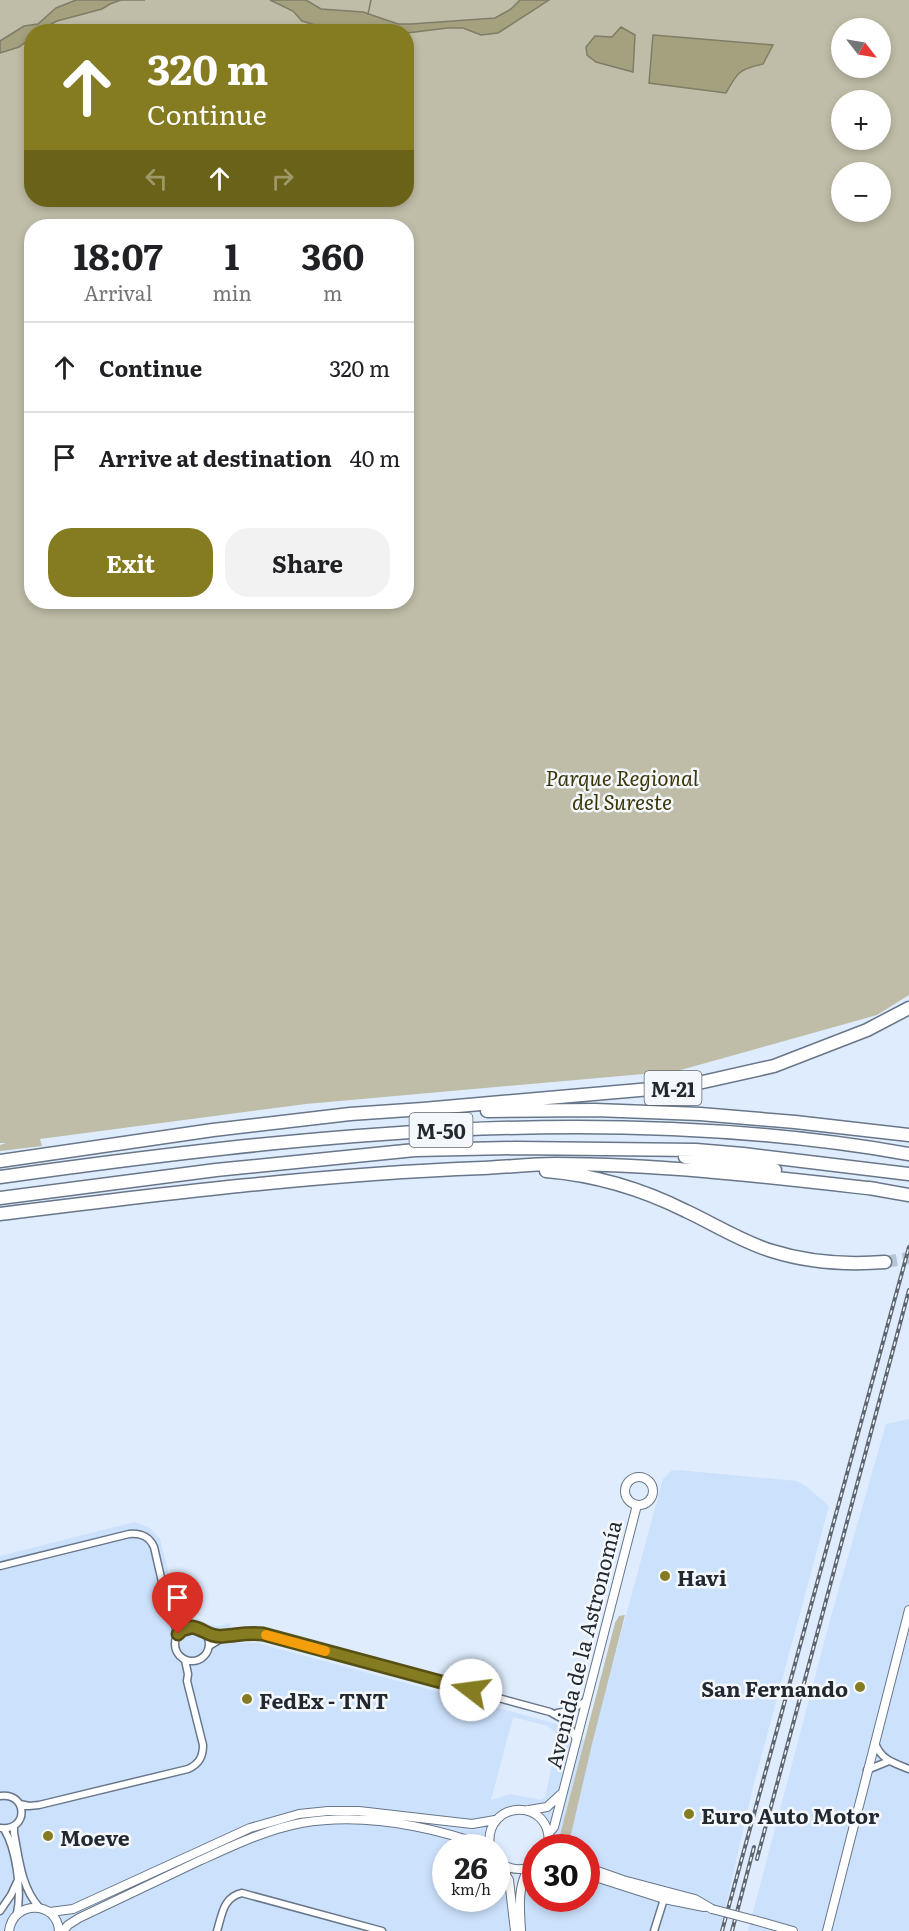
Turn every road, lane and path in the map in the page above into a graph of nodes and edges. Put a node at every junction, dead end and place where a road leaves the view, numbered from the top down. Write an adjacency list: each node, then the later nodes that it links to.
1 (909, 1008): 2 (highway, M-21)
2 (423, 1110): 3 (highway, M-50); 6 (highway, M-50)
3 (909, 1135)
4 (657, 1150): 8 (highway, M-50); 10 (highway); 12 (highway, M-50)
5 (909, 1154): 9 (highway, M-50)
6 (1, 1161)
7 (495, 1168): 10 (highway, M-50); 13 (highway, M-50); 14 (highway)
8 (909, 1174)
9 (0, 1178)
10 (876, 1189): 11 (highway, M-50)
11 (909, 1195)
12 (0, 1198)
13 (0, 1215)
14 (885, 1262)
15 (637, 1505): 23 (street, Avenida de la Astronomía)
16 (0, 1566): 18 (street)
17 (909, 1610): 26 (street)
18 (178, 1634): 19 (street); 22 (street)
19 (205, 1634): 20 (street); 21 (street)
20 (224, 1636): 21 (street); 24 (street)
21 (209, 1646): 22 (street)
22 (185, 1660): 33 (street)
23 (586, 1701): 24 (street); 25 (street, Avenida de la Astronomía)
24 (550, 1712): 25 (street)
25 (576, 1739): 31 (street, Avenida de la Astronomía)
26 (874, 1741): 27 (street); 29 (street)
27 (889, 1761): 28 (street); 29 (street)
28 (909, 1769)
29 (867, 1770): 63 (street)
30 (0, 1789): 32 (street)
31 (563, 1792): 34 (street, Avenida de la Astronomía); 41 (street, Avenida de la Astronomía)
32 (3, 1796): 33 (street)
33 (20, 1804): 36 (street)
34 (529, 1810): 35 (street, Avenida de la Astronomía); 40 (street)
35 (495, 1820): 39 (street); 53 (street, Avenida de la Astronomía)
36 (14, 1827): 37 (street); 50 (street)
37 (2, 1829): 44 (street)
38 (452, 1834): 56 (street)
39 (490, 1834)
40 (548, 1834)
41 (550, 1834)
42 (600, 1871): 46 (street)
43 (600, 1878): 49 (street)
44 (18, 1879): 52 (street); 54 (street)
45 (522, 1881): 60 (street)
46 (650, 1887): 48 (street); 49 (street)
47 (510, 1888): 59 (street)
48 (682, 1895): 49 (street); 51 (street)
49 (664, 1899): 51 (street); 61 (street)
50 (39, 1907): 53 (street); 54 (street)
51 (712, 1909): 62 (street, bridge)
52 (0, 1911)
53 (50, 1912): 56 (street)
54 (18, 1913): 55 (street)
55 (9, 1931)
56 (61, 1931)
57 (217, 1931): 58 (street)
58 (382, 1931)
59 (515, 1931)
60 (521, 1931)
61 (654, 1931)
62 (792, 1931)
63 (826, 1931)

